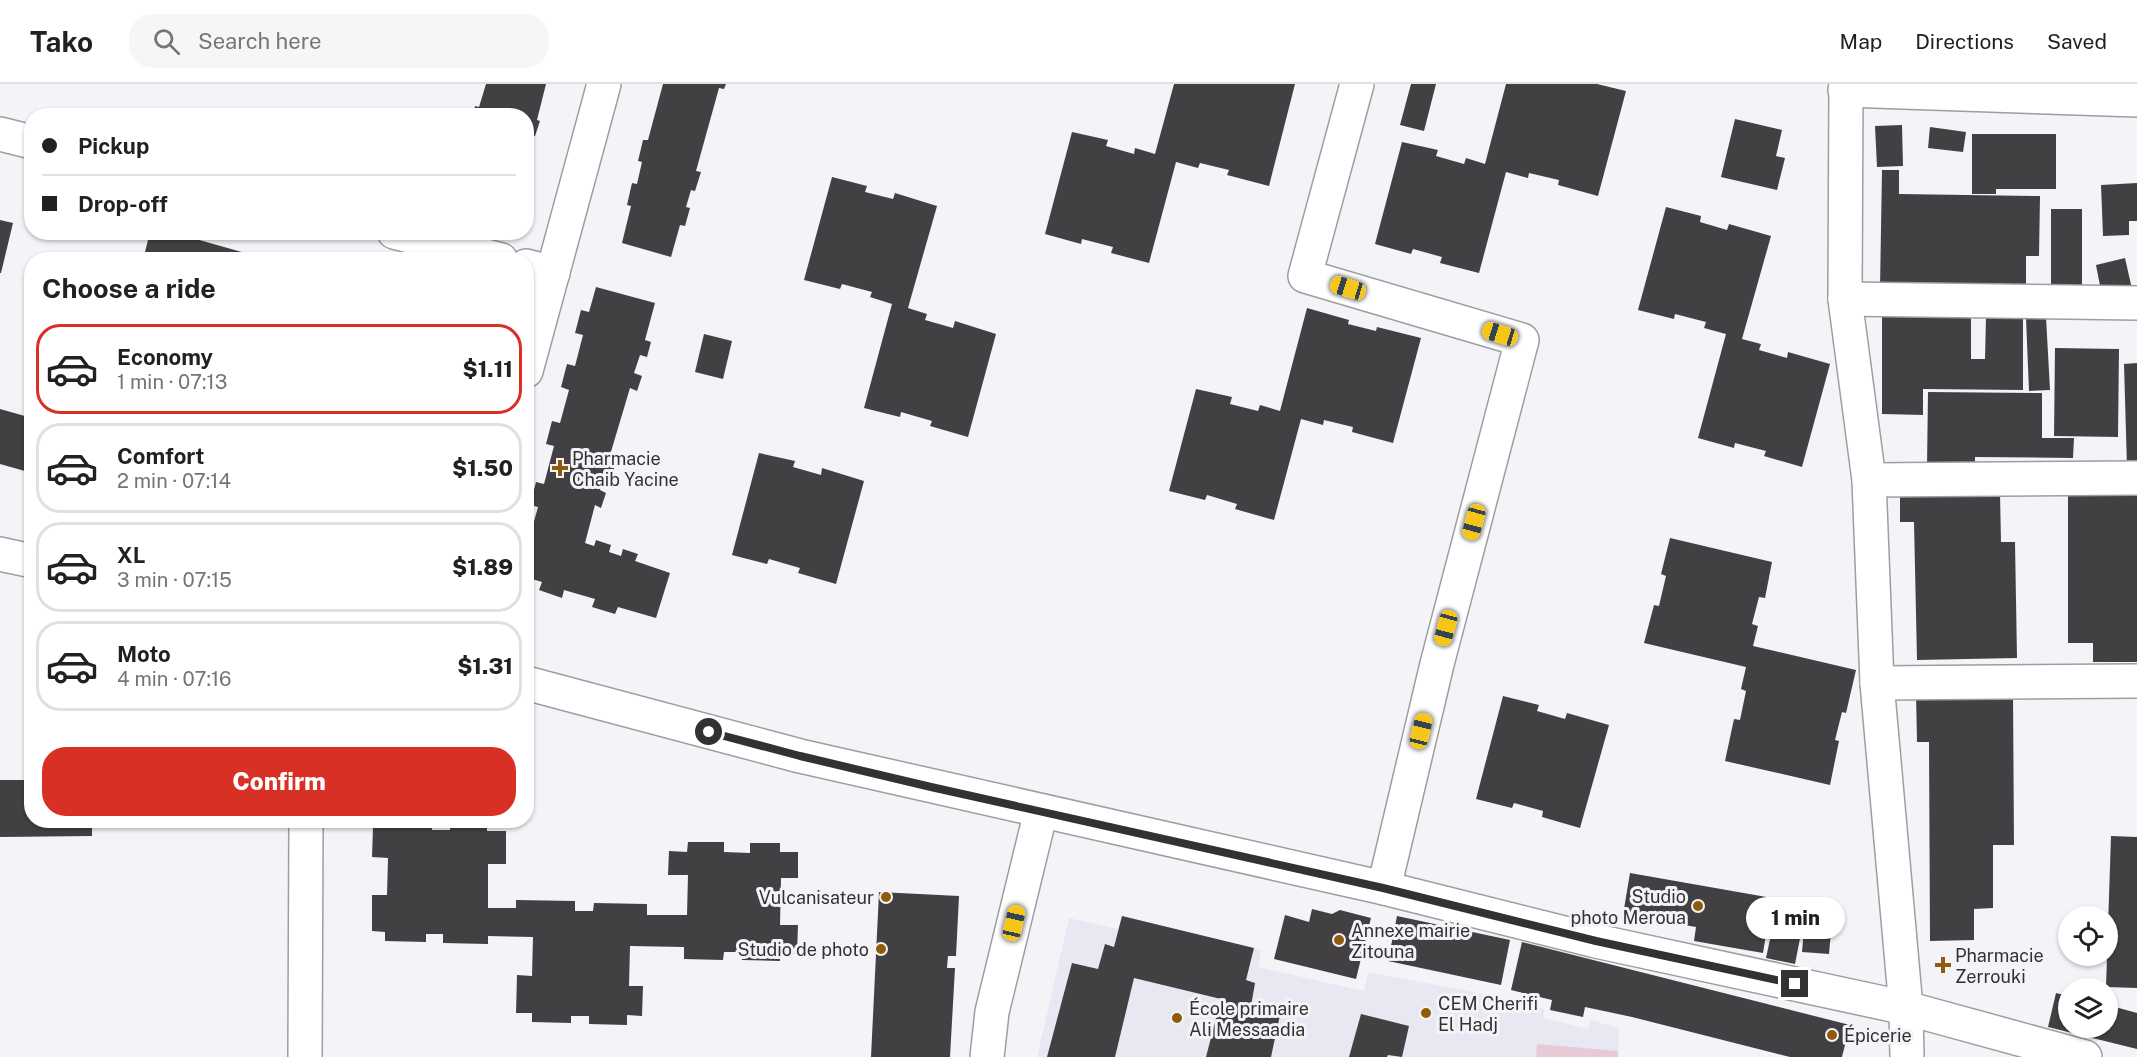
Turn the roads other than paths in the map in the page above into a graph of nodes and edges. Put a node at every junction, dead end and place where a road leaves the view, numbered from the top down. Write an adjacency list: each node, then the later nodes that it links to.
1 (604, 84): 9 (street)
2 (1357, 84): 22 (street)
3 (1845, 87): 4 (street); 10 (street)
4 (2137, 100)
5 (0, 134): 6 (street)
6 (24, 140)
7 (425, 240): 8 (street)
8 (470, 252)
9 (540, 269): 12 (street)
10 (1845, 299): 11 (street); 14 (street)
11 (2137, 303)
12 (534, 313)
13 (2137, 478): 14 (street)
14 (1869, 480): 18 (street)
15 (0, 554): 16 (street)
16 (24, 559)
17 (2137, 681): 18 (street)
18 (1877, 683): 23 (street)
19 (534, 685): 20 (street)
20 (1041, 811): 22 (street); 25 (street)
21 (306, 828): 24 (street)
22 (1383, 888): 23 (street)
23 (1906, 1008): 26 (street); 27 (street)
24 (305, 1057)
25 (987, 1057)
26 (1907, 1057)
27 (2085, 1057)

